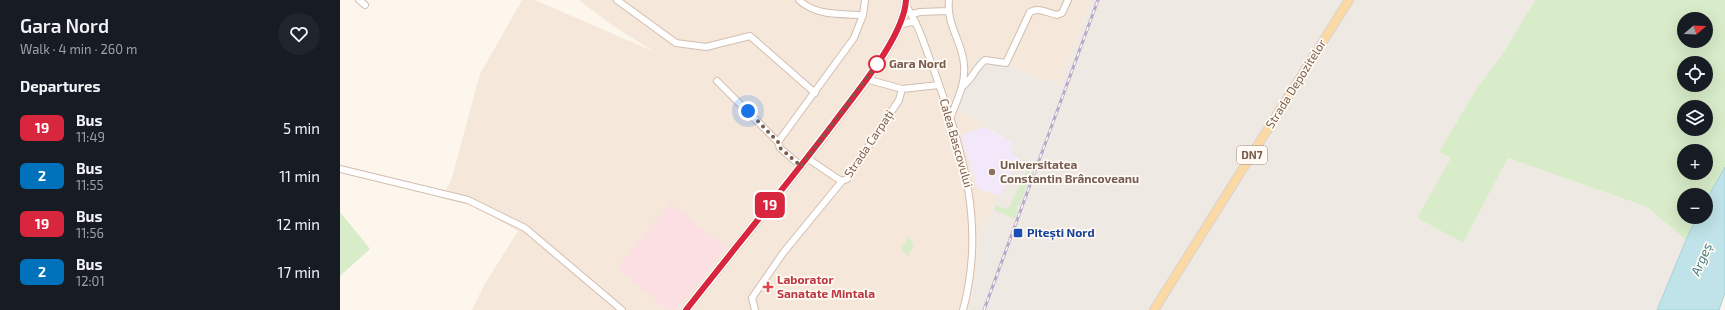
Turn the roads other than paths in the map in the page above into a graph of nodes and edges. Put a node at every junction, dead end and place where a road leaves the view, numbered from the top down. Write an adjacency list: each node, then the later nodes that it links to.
1 (359, 0): 9 (street)
2 (617, 0): 20 (street)
3 (799, 0): 12 (street)
4 (865, 0): 12 (street)
5 (949, 0): 10 (street)
6 (1068, 0): 18 (street)
7 (1349, 0): 31 (main road, Strada Depozitelor / DN7)
8 (906, 3): 11 (street, Calea Bascovului); 14 (main road)
9 (365, 5)
10 (948, 11): 11 (street); 18 (street)
11 (912, 14): 13 (street, Calea Bascovului)
12 (863, 15): 20 (street)
13 (916, 23): 14 (street); 17 (street, Calea Bascovului)
14 (899, 25): 15 (main road)
15 (866, 79): 19 (street); 23 (main road)
16 (718, 81): 22 (street)
17 (939, 86): 19 (street); 21 (street, Calea Bascovului)
18 (962, 87): 21 (street)
19 (902, 89): 26 (street, Strada Carpați)
20 (815, 92): 22 (street)
21 (950, 119): 30 (street, Calea Bascovului)
22 (778, 142): 24 (street)
23 (807, 158): 24 (main road); 26 (street, Strada Carpați)
24 (801, 166): 28 (main road)
25 (340, 169): 27 (street)
26 (842, 181): 29 (street)
27 (622, 310)
28 (686, 310)
29 (755, 310)
30 (963, 310)
31 (1154, 310)

